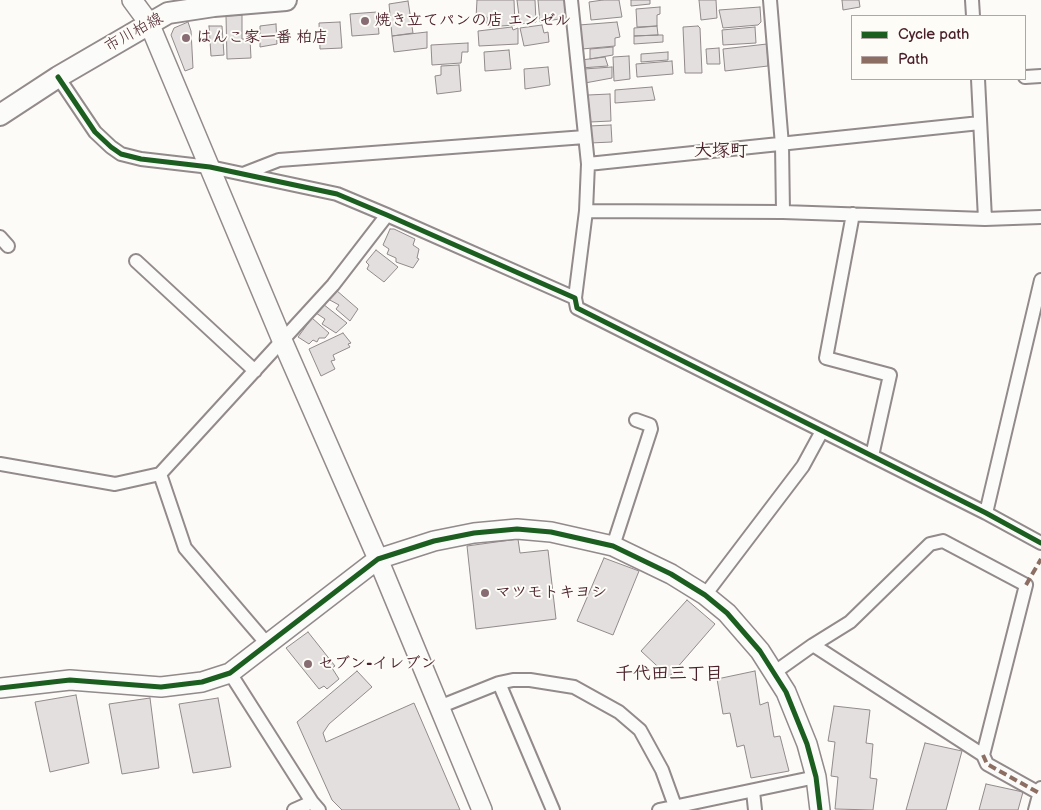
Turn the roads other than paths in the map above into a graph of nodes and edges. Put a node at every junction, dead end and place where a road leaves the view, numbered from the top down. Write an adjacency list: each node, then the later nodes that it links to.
1 (132, 0): 8 (street)
2 (286, 0): 6 (main road, 市川柏線)
3 (571, 0): 15 (street)
4 (770, 0): 16 (street)
5 (972, 0): 7 (street)
6 (197, 4): 8 (main road, 市川柏線)
7 (973, 15)
8 (149, 23): 10 (main road, 市川柏線); 18 (street)
9 (1041, 76): 11 (street)
10 (58, 77): 13 (main road, 市川柏線); 18 (street)
11 (1026, 77)
12 (978, 80): 14 (street)
13 (1, 113)
14 (980, 123): 16 (street); 25 (street)
15 (585, 137): 17 (street); 19 (street)
16 (782, 145): 17 (street); 21 (street)
17 (588, 164): 20 (street)
18 (210, 167): 19 (street); 29 (street)
19 (243, 174): 23 (street)
20 (586, 211): 21 (street); 28 (street)
21 (783, 212): 22 (street)
22 (853, 214): 25 (street); 33 (street)
23 (387, 215): 28 (street); 29 (street)
24 (1041, 217): 25 (street)
25 (985, 219)
26 (136, 261): 30 (street)
27 (1041, 280): 36 (street)
28 (575, 298): 32 (street)
29 (282, 340): 30 (street); 39 (street)
30 (255, 371): 35 (street)
31 (636, 420): 38 (street)
32 (822, 431): 33 (street); 40 (street)
33 (872, 456): 36 (street)
34 (0, 464): 35 (street)
35 (160, 474): 41 (street)
36 (986, 513): 37 (street)
37 (1041, 543)
38 (613, 546): 39 (street); 40 (street)
39 (378, 559): 41 (street); 47 (street)
40 (705, 595): 43 (street)
41 (268, 645): 44 (street)
42 (813, 645): 43 (street); 48 (street); 48 (street)
43 (775, 672): 49 (street)
44 (230, 673): 46 (street); 52 (street)
45 (499, 683): 47 (street); 53 (street); 56 (street)
46 (0, 688)
47 (439, 707): 55 (street)
48 (983, 755): 50 (street)
49 (816, 778): 51 (street); 59 (street)
50 (1040, 790): 60 (street)
51 (753, 791): 53 (street); 58 (street)
52 (316, 806): 54 (street)
53 (684, 807): 57 (street)
54 (294, 810)
55 (482, 810)
56 (553, 810)
57 (659, 810)
58 (755, 810)
59 (820, 810)
60 (1035, 810)

